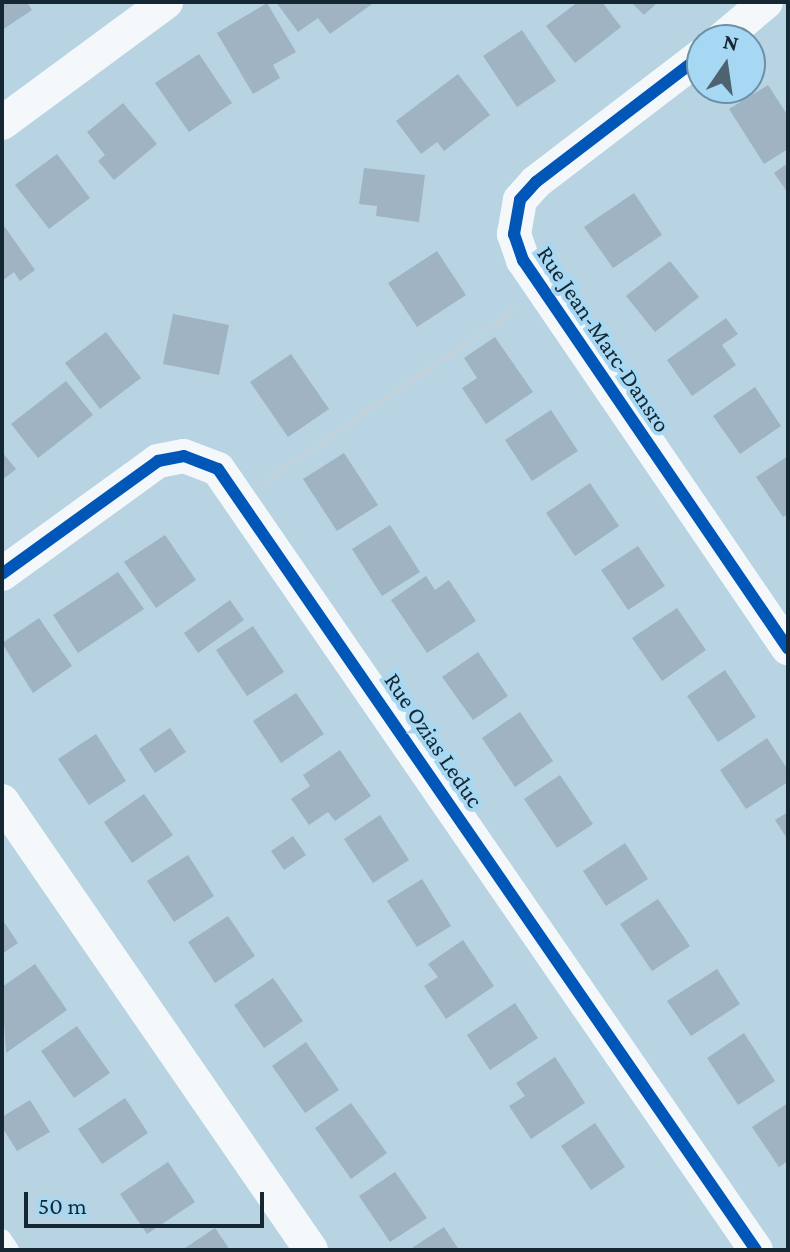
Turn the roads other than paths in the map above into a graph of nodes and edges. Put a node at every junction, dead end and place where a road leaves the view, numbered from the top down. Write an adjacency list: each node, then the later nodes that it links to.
1 (166, 2): 5 (street)
2 (766, 2): 3 (street)
3 (740, 24)
4 (686, 67): 7 (street, Rue Jean-Marc-Dansro)
5 (2, 123)
6 (2, 574): 12 (street, Rue Ozias Leduc)
7 (788, 648)
8 (2, 801): 11 (street)
9 (2, 1238): 10 (lane)
10 (10, 1250)
11 (311, 1250)
12 (756, 1250)

